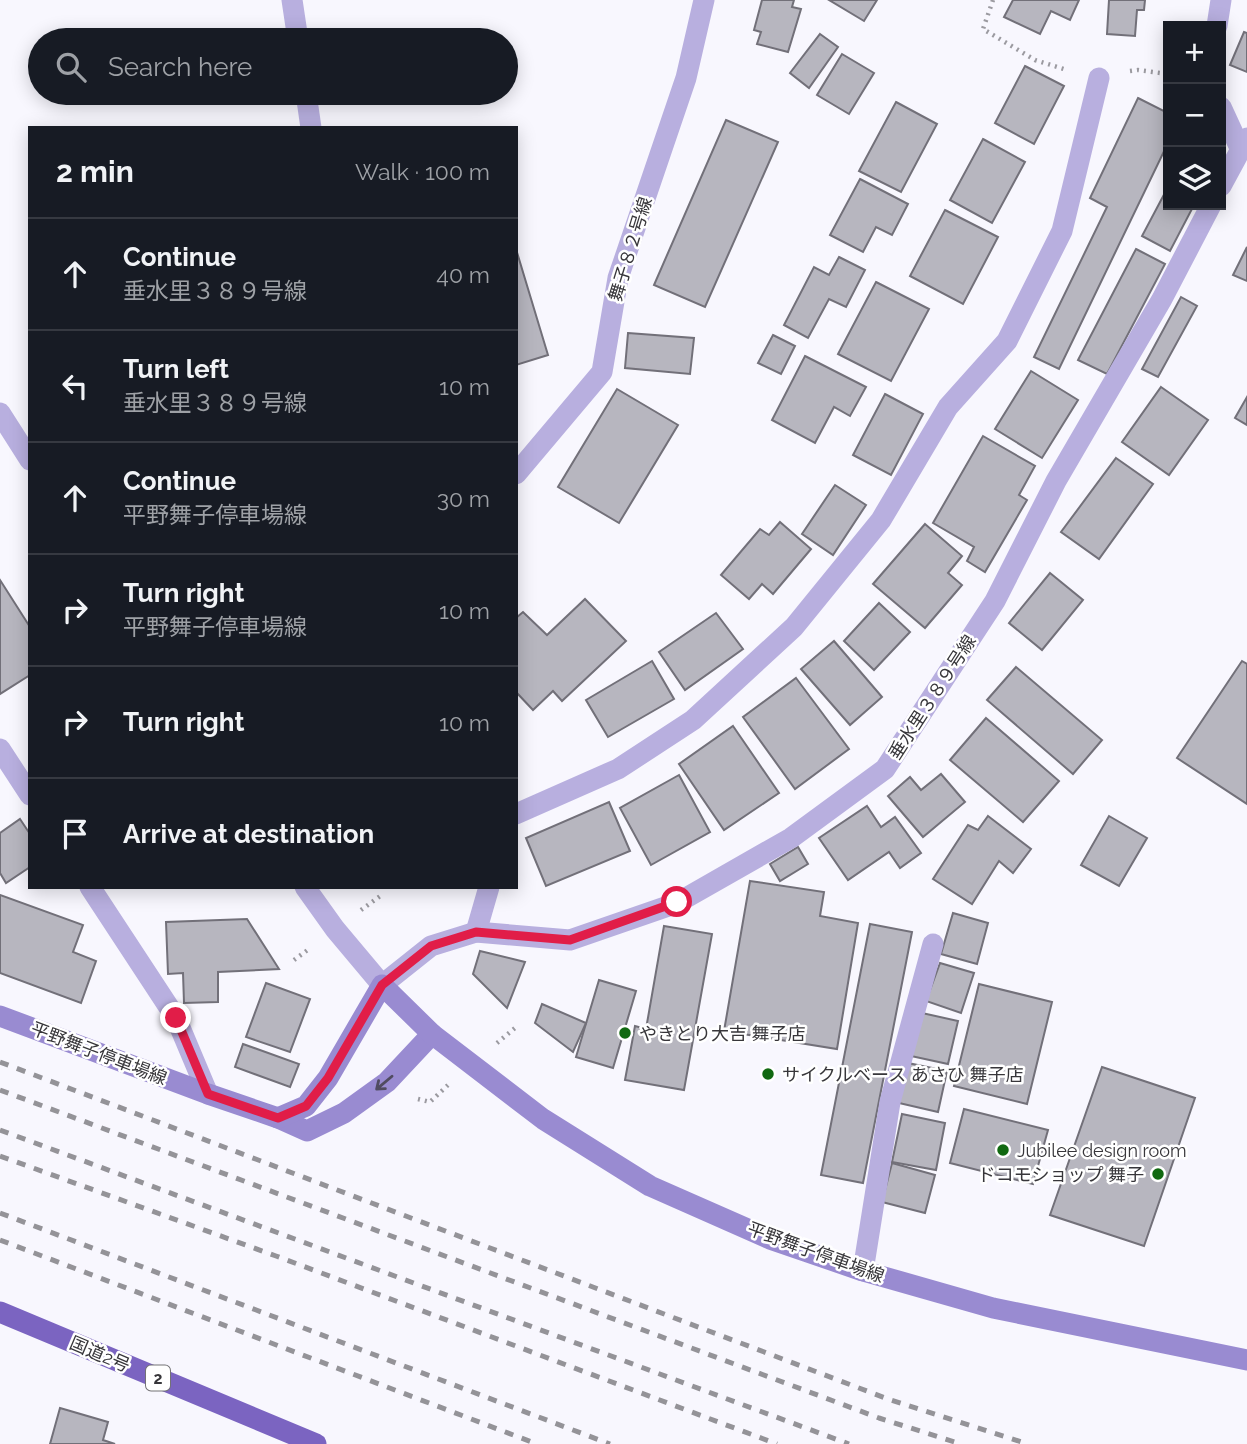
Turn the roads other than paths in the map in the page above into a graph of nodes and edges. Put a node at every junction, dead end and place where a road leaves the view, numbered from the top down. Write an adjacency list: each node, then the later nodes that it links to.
1 (292, 0): 5 (street)
2 (704, 0): 15 (street, 舞子８２号線)
3 (1221, 0): 4 (street)
4 (1218, 21)
5 (296, 28)
6 (1099, 78): 18 (street)
7 (308, 105): 9 (street)
8 (1226, 115): 10 (street)
9 (311, 126)
10 (1244, 143): 11 (street)
11 (1226, 177)
12 (1208, 210): 22 (street, 垂水里３８９号線)
13 (0, 413): 14 (street)
14 (28, 457)
15 (518, 472)
16 (0, 749): 17 (street)
17 (28, 792)
18 (518, 813)
19 (91, 889): 27 (street)
20 (306, 889): 24 (street)
21 (488, 889): 22 (street)
22 (476, 932): 24 (street, 垂水里３８９号線)
23 (933, 944): 29 (street)
24 (382, 985): 26 (main road, 平野舞子停車場線); 28 (main road)
25 (0, 1016): 27 (main road, 平野舞子停車場線)
26 (432, 1034): 28 (main road, 平野舞子停車場線, one-way to 28); 29 (main road, 平野舞子停車場線)
27 (208, 1094): 28 (main road, 平野舞子停車場線)
28 (278, 1118)
29 (863, 1271): 31 (main road, 平野舞子停車場線)
30 (0, 1312): 32 (highway, 国道2号 / 2)
31 (1247, 1360)
32 (316, 1444)

